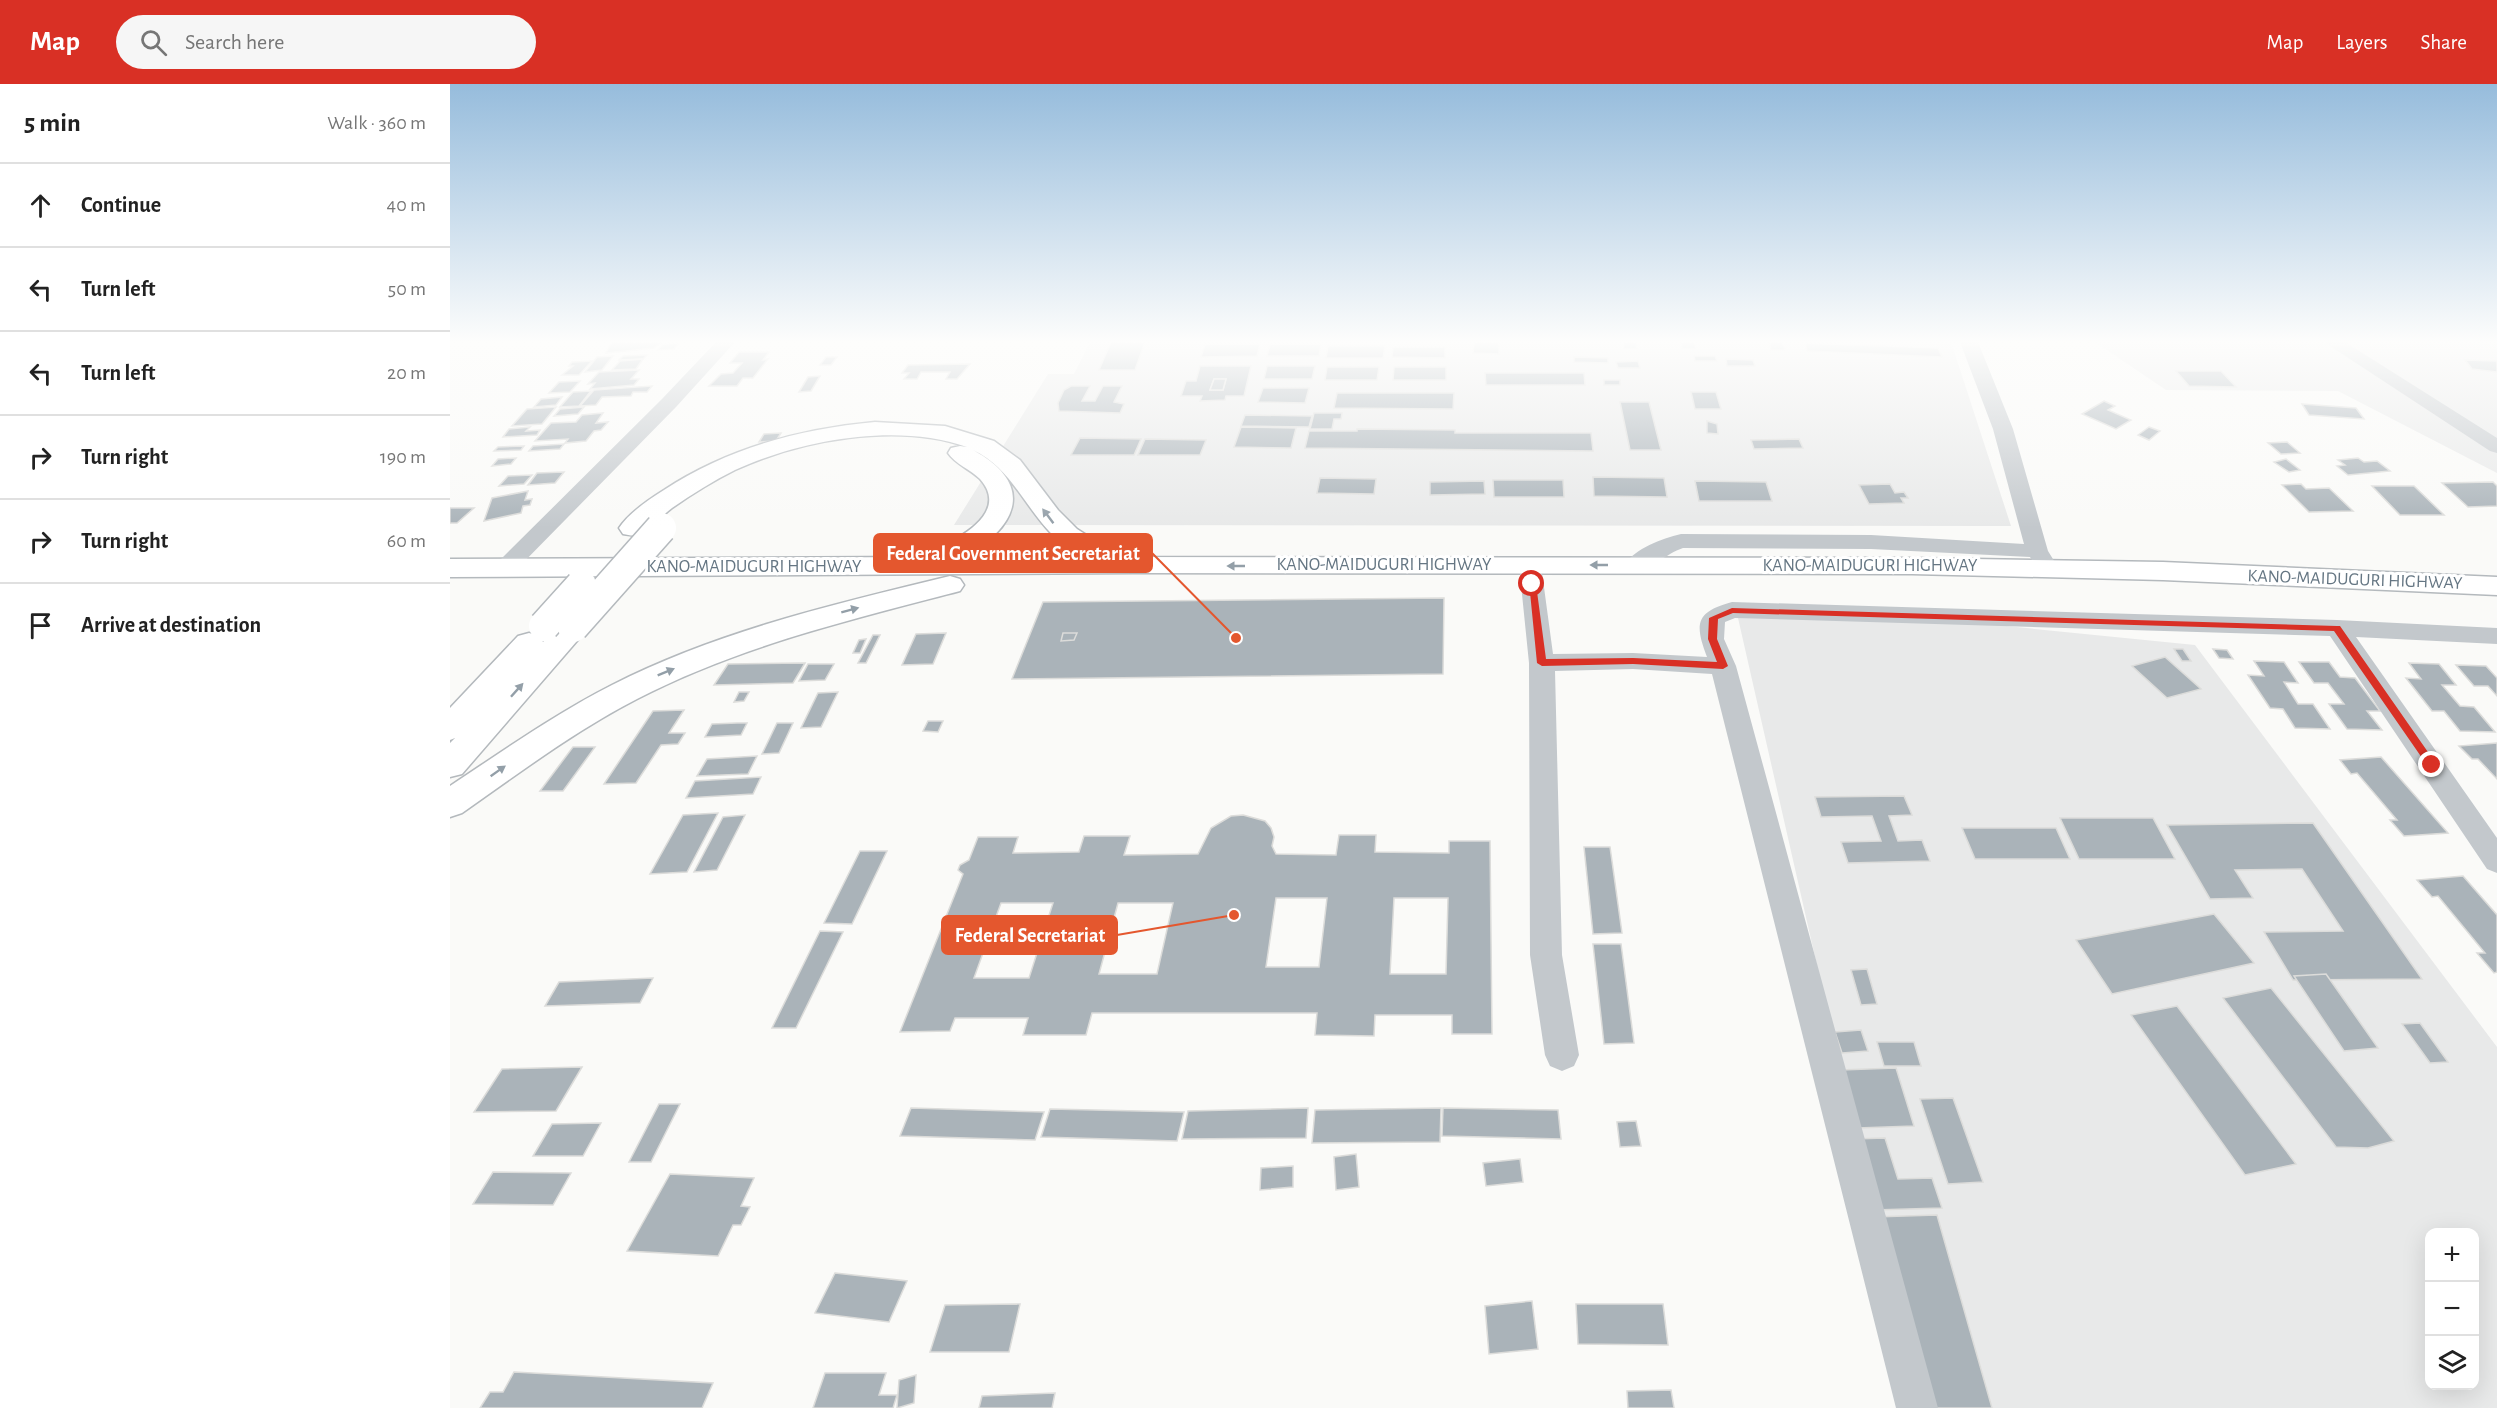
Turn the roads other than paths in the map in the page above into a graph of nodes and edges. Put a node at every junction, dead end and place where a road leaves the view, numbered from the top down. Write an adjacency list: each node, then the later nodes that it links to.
1 (668, 404): 9 (street)
2 (1993, 404): 5 (street)
3 (2430, 404): 4 (street)
4 (2497, 447)
5 (2042, 559): 10 (highway, KANO-MAIDUGURI HIGHWAY, one-way to 10); 13 (highway, KANO-MAIDUGURI HIGHWAY)
6 (1133, 565): 7 (highway, KANO-MAIDUGURI HIGHWAY); 10 (highway, KANO-MAIDUGURI HIGHWAY, one-way to 6); 15 (highway, one-way to 15, bridge)
7 (924, 566): 9 (highway, KANO-MAIDUGURI HIGHWAY); 15 (highway, bridge)
8 (450, 568): 9 (highway, KANO-MAIDUGURI HIGHWAY)
9 (505, 568)
10 (1531, 575): 12 (highway, KANO-MAIDUGURI HIGHWAY); 14 (highway, KANO-MAIDUGURI HIGHWAY); 18 (street)
11 (450, 584): 12 (highway, KANO-MAIDUGURI HIGHWAY)
12 (950, 585): 22 (highway, one-way to 12)
13 (2497, 586)
14 (2497, 602)
15 (559, 626): 20 (highway); 21 (highway, one-way to 15)
16 (2337, 628): 17 (street); 19 (street); 23 (street)
17 (2497, 636)
18 (1542, 663): 19 (street); 24 (street)
19 (1723, 666): 25 (street)
20 (450, 728)
21 (450, 765)
22 (450, 804)
23 (2497, 861)
24 (1562, 1055)
25 (1917, 1408)

